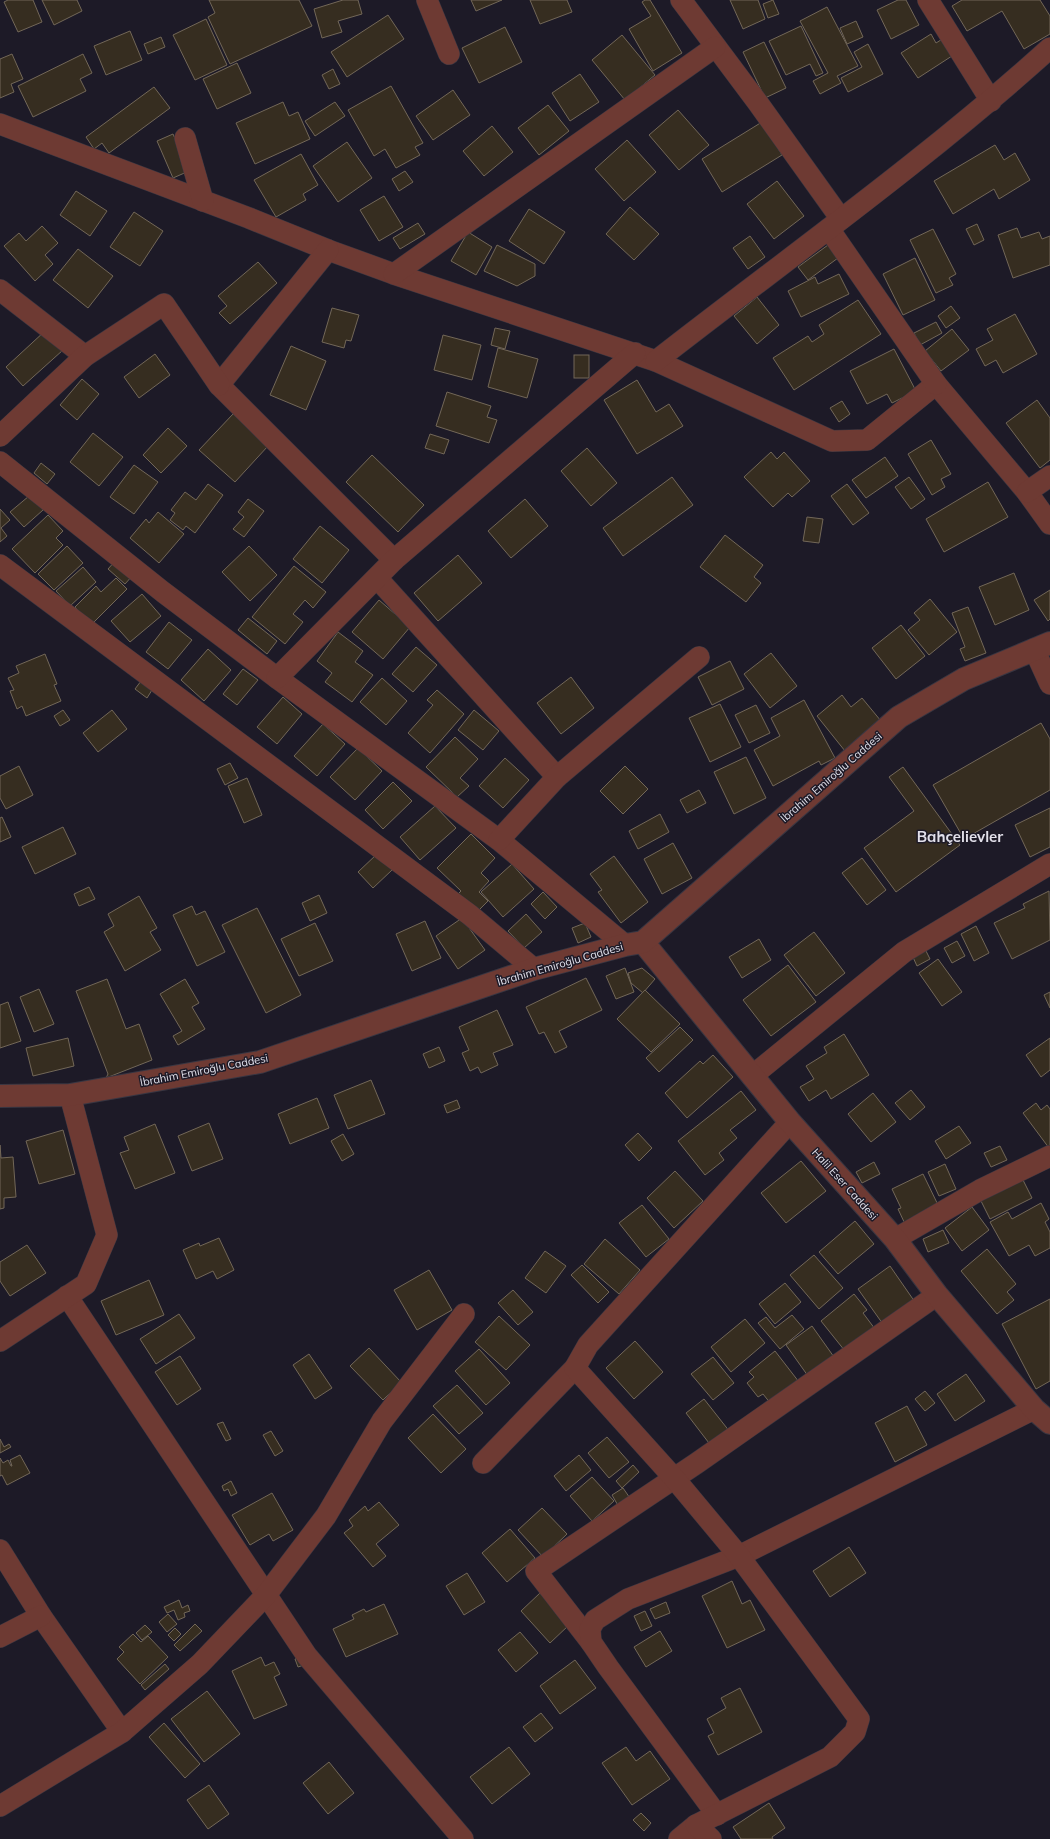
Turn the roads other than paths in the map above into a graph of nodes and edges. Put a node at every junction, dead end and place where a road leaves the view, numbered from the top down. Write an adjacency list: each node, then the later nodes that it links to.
1 (427, 0): 6 (street)
2 (681, 0): 4 (street)
3 (928, 0): 7 (street)
4 (715, 47): 11 (street); 13 (street)
5 (1050, 48): 7 (street)
6 (449, 54)
7 (991, 101): 11 (street)
8 (5, 132): 10 (street)
9 (185, 138): 10 (street)
10 (203, 201): 12 (street)
11 (835, 224): 17 (street); 18 (street)
12 (328, 250): 13 (street); 19 (street)
13 (394, 274): 15 (street)
14 (0, 290): 16 (street)
15 (635, 353): 17 (street); 25 (street)
16 (85, 356): 19 (street); 20 (street)
17 (656, 361): 18 (street)
18 (936, 384): 23 (street)
19 (219, 385): 25 (street)
20 (0, 436)
21 (0, 462): 30 (street)
22 (1050, 476): 23 (street)
23 (1027, 492): 24 (street)
24 (1050, 524)
25 (394, 560): 27 (street)
26 (0, 565): 36 (street)
27 (377, 578): 30 (street); 32 (street)
28 (1042, 646): 31 (street); 35 (street, İbrahim Emiroğlu Caddesi)
29 (699, 657): 32 (street)
30 (277, 678): 33 (street)
31 (1050, 684)
32 (557, 777): 33 (street)
33 (499, 840): 35 (street)
34 (1050, 864): 37 (street)
35 (634, 944): 36 (street, İbrahim Emiroğlu Caddesi); 37 (street, Halil Eser Caddesi)
36 (534, 970): 38 (street, İbrahim Emiroğlu Caddesi)
37 (752, 1076): 40 (street, Halil Eser Caddesi)
38 (70, 1095): 39 (street, İbrahim Emiroğlu Caddesi); 44 (street)
39 (0, 1096)
40 (790, 1122): 42 (street, Halil Eser Caddesi); 47 (street)
41 (1050, 1156): 42 (street)
42 (895, 1239): 43 (street, Halil Eser Caddesi)
43 (938, 1295): 48 (street, Halil Eser Caddesi); 50 (street)
44 (68, 1296): 46 (street); 53 (street)
45 (464, 1314): 53 (street)
46 (0, 1341)
47 (575, 1368): 49 (street); 50 (street)
48 (1042, 1416): 52 (street)
49 (483, 1463)
50 (674, 1478): 52 (street); 56 (street)
51 (0, 1550): 54 (street)
52 (739, 1556): 56 (street); 59 (street)
53 (266, 1595): 57 (street); 61 (street)
54 (41, 1616): 55 (street); 57 (street)
55 (0, 1637)
56 (591, 1642): 59 (street)
57 (122, 1732): 58 (street)
58 (0, 1806)
59 (717, 1814): 60 (street)
60 (703, 1832): 62 (street)
61 (463, 1839)
62 (679, 1839)

